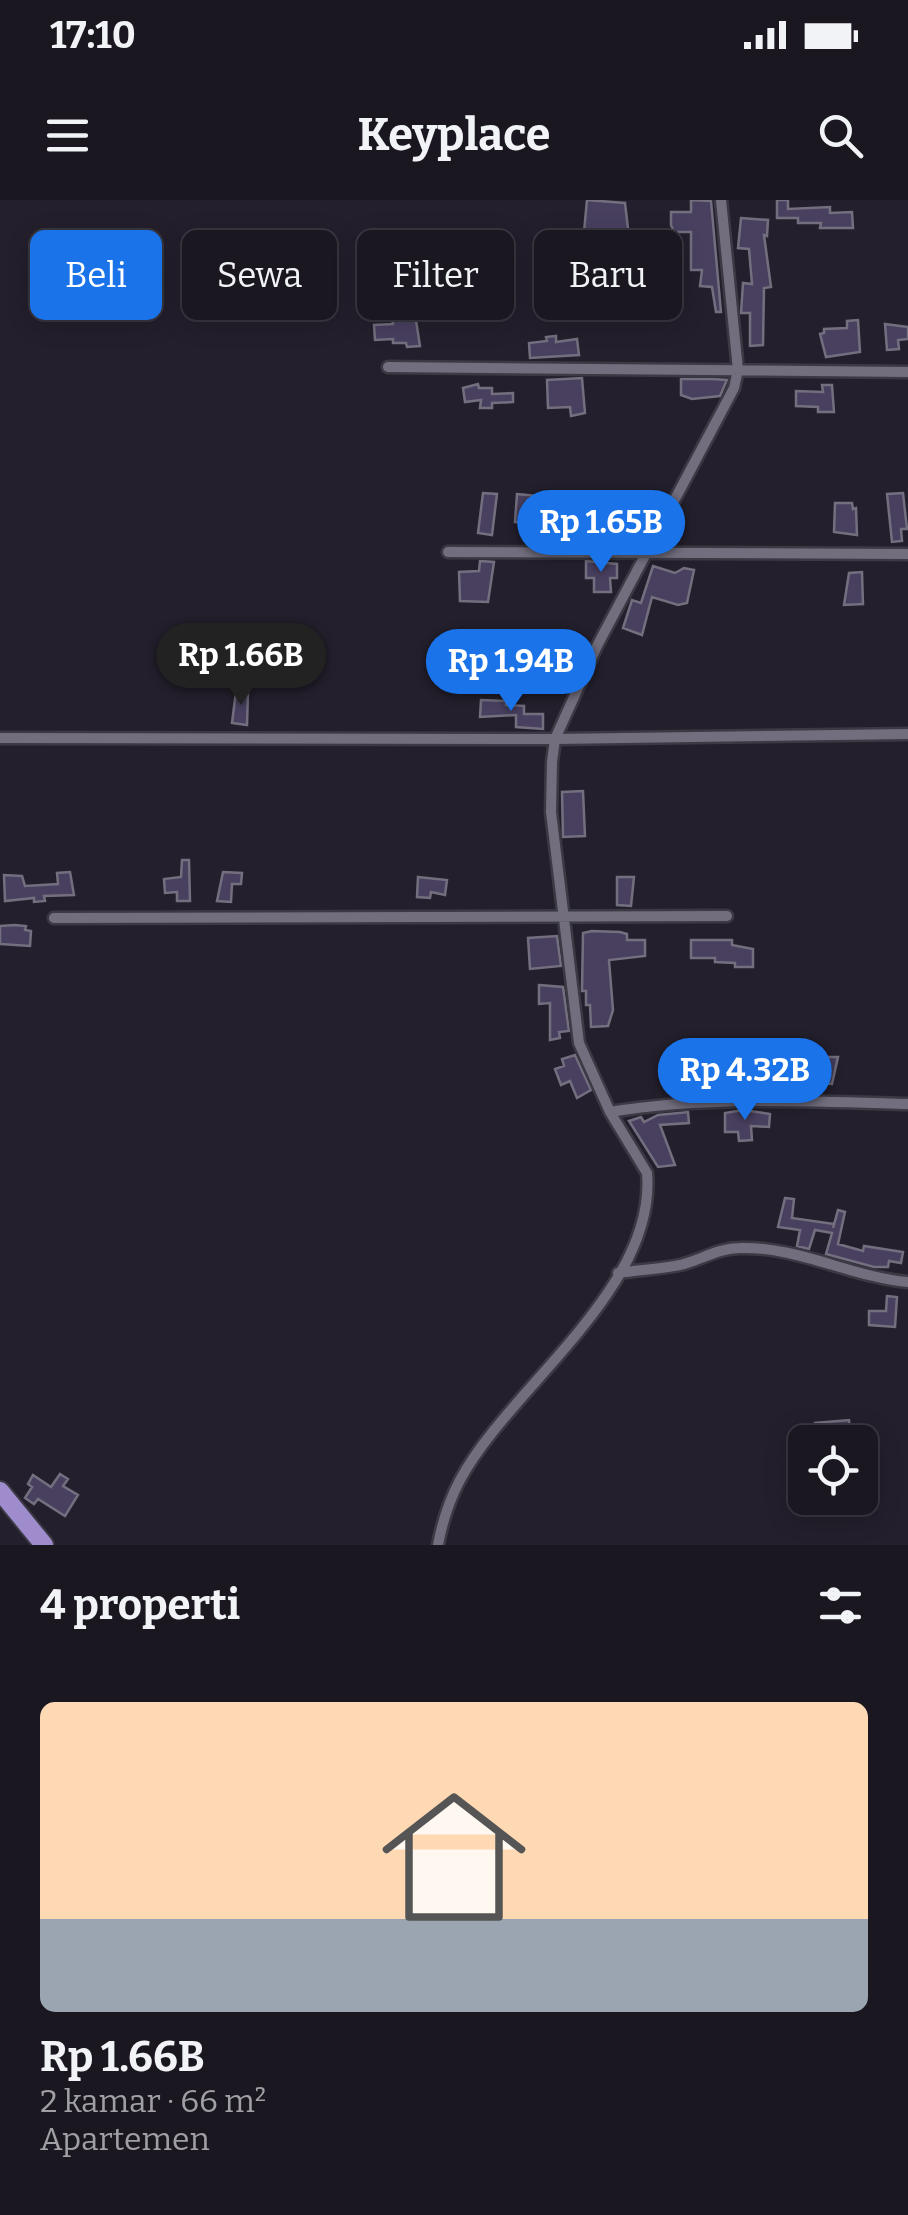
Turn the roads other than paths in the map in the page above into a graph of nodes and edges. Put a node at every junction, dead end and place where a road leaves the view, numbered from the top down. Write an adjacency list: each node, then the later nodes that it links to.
1 (722, 200): 3 (street)
2 (388, 368): 3 (street)
3 (738, 370): 4 (street); 6 (street)
4 (908, 372)
5 (448, 552): 6 (street)
6 (646, 553): 7 (street); 10 (street)
7 (908, 554)
8 (908, 734): 10 (street)
9 (0, 738): 10 (street)
10 (555, 740): 13 (street)
11 (727, 916): 13 (street)
12 (54, 918): 13 (street)
13 (566, 920): 15 (street)
14 (908, 1104): 15 (street)
15 (610, 1112): 16 (street)
16 (618, 1273): 17 (street); 20 (street)
17 (908, 1282)
18 (0, 1491): 19 (highway)
19 (44, 1545)
20 (438, 1545)

